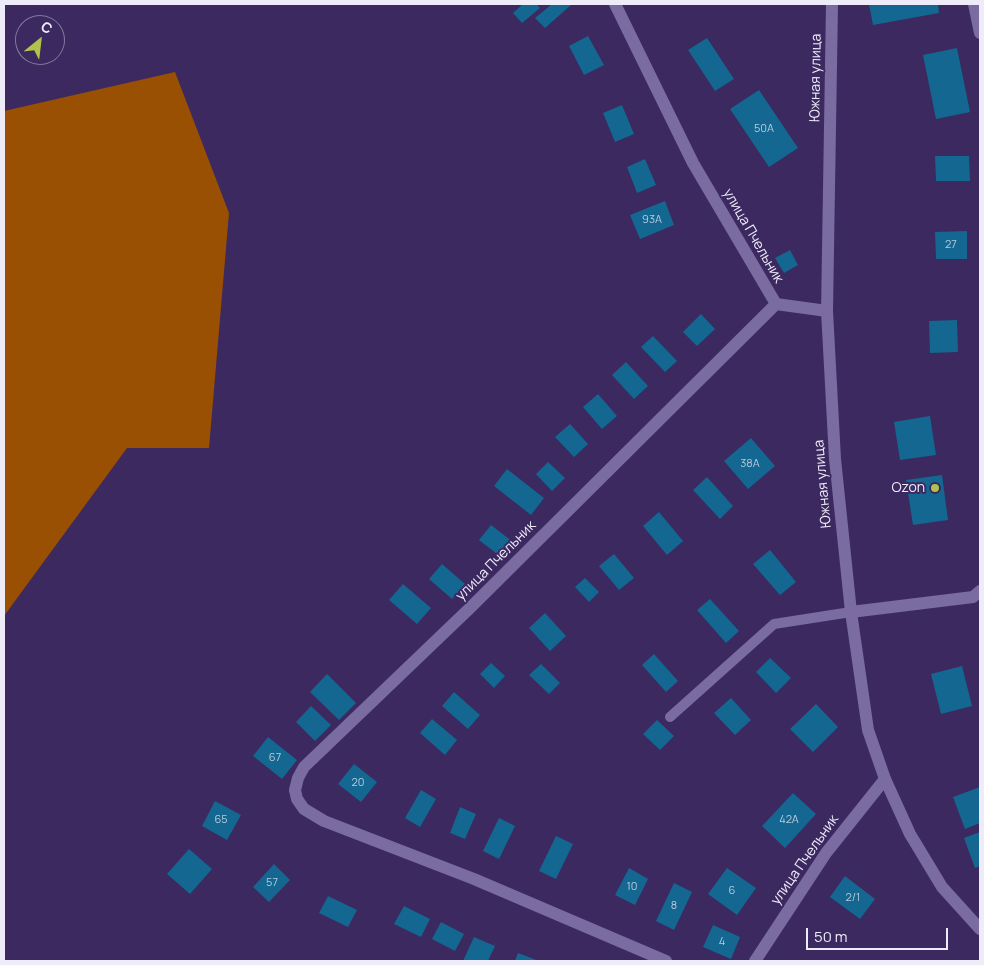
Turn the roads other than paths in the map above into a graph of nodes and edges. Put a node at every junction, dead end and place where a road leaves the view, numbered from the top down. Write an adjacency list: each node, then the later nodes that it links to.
1 (615, 4): 5 (street, улица Пчельник)
2 (832, 4): 6 (street, Южная улица)
3 (974, 4): 4 (street)
4 (980, 33)
5 (776, 304): 6 (street); 12 (street, улица Пчельник)
6 (827, 312): 8 (street, Южная улица)
7 (980, 591): 8 (street)
8 (850, 612): 9 (lane); 10 (street, Южная улица)
9 (670, 717)
10 (884, 779): 11 (street, Южная улица); 13 (street, улица Пчельник)
11 (980, 929)
12 (666, 961)
13 (755, 961)

